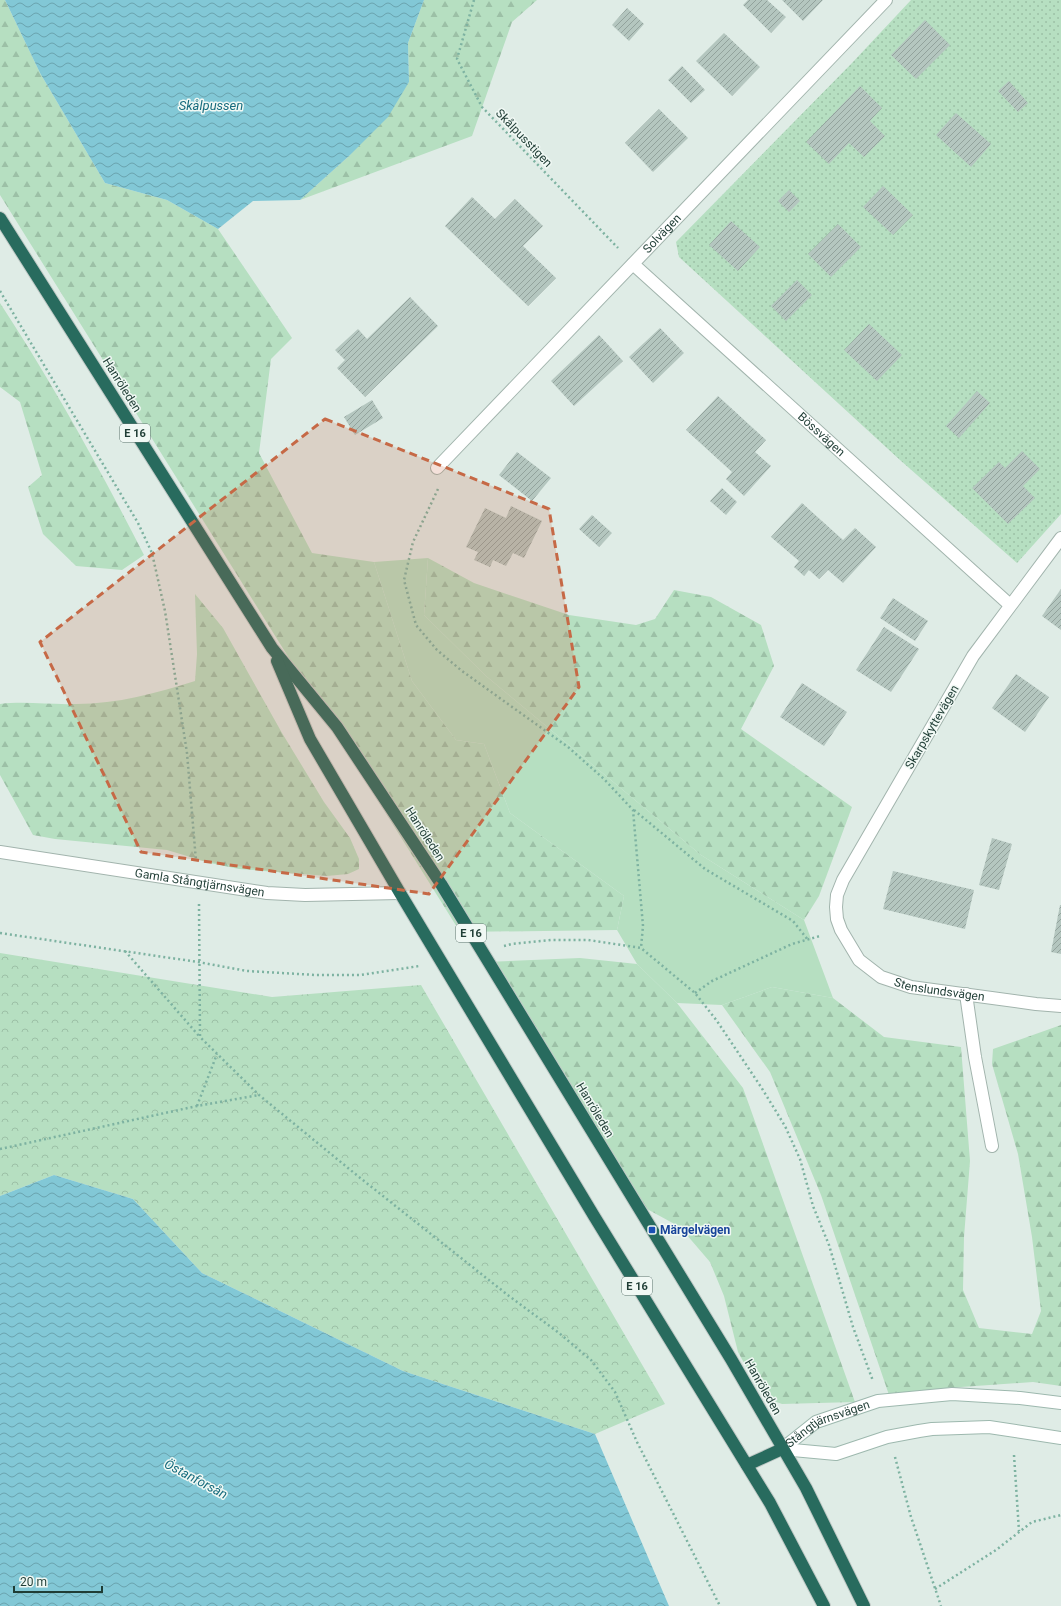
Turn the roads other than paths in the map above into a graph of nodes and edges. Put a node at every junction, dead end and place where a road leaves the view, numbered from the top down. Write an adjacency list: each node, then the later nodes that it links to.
1 (886, 0): 3 (street, Solvägen)
2 (0, 218): 7 (highway, Hanröleden / E 16)
3 (633, 264): 4 (street, Solvägen); 6 (street, Bössvägen)
4 (437, 468)
5 (1061, 538): 6 (street, Skarpskyttevägen)
6 (1010, 605): 10 (street, Skarpskyttevägen)
7 (272, 648): 9 (highway, Hanröleden / E 16); 16 (highway, Hanröleden / E 16)
8 (0, 852): 9 (street, Gamla Stångtjärnsvägen)
9 (400, 893): 17 (highway, Hanröleden / E 16)
10 (842, 930): 11 (street, Stenslundsvägen)
11 (966, 994): 12 (street, Stenslundsvägen); 13 (street)
12 (1061, 1006)
13 (992, 1146)
14 (1061, 1403): 16 (street, Stångtjärnsvägen)
15 (1061, 1438): 16 (street, Stångtjärnsvägen)
16 (782, 1448): 17 (highway); 19 (highway, Hanröleden / E 16)
17 (748, 1465): 18 (highway, Hanröleden / E 16)
18 (824, 1606)
19 (864, 1606)

